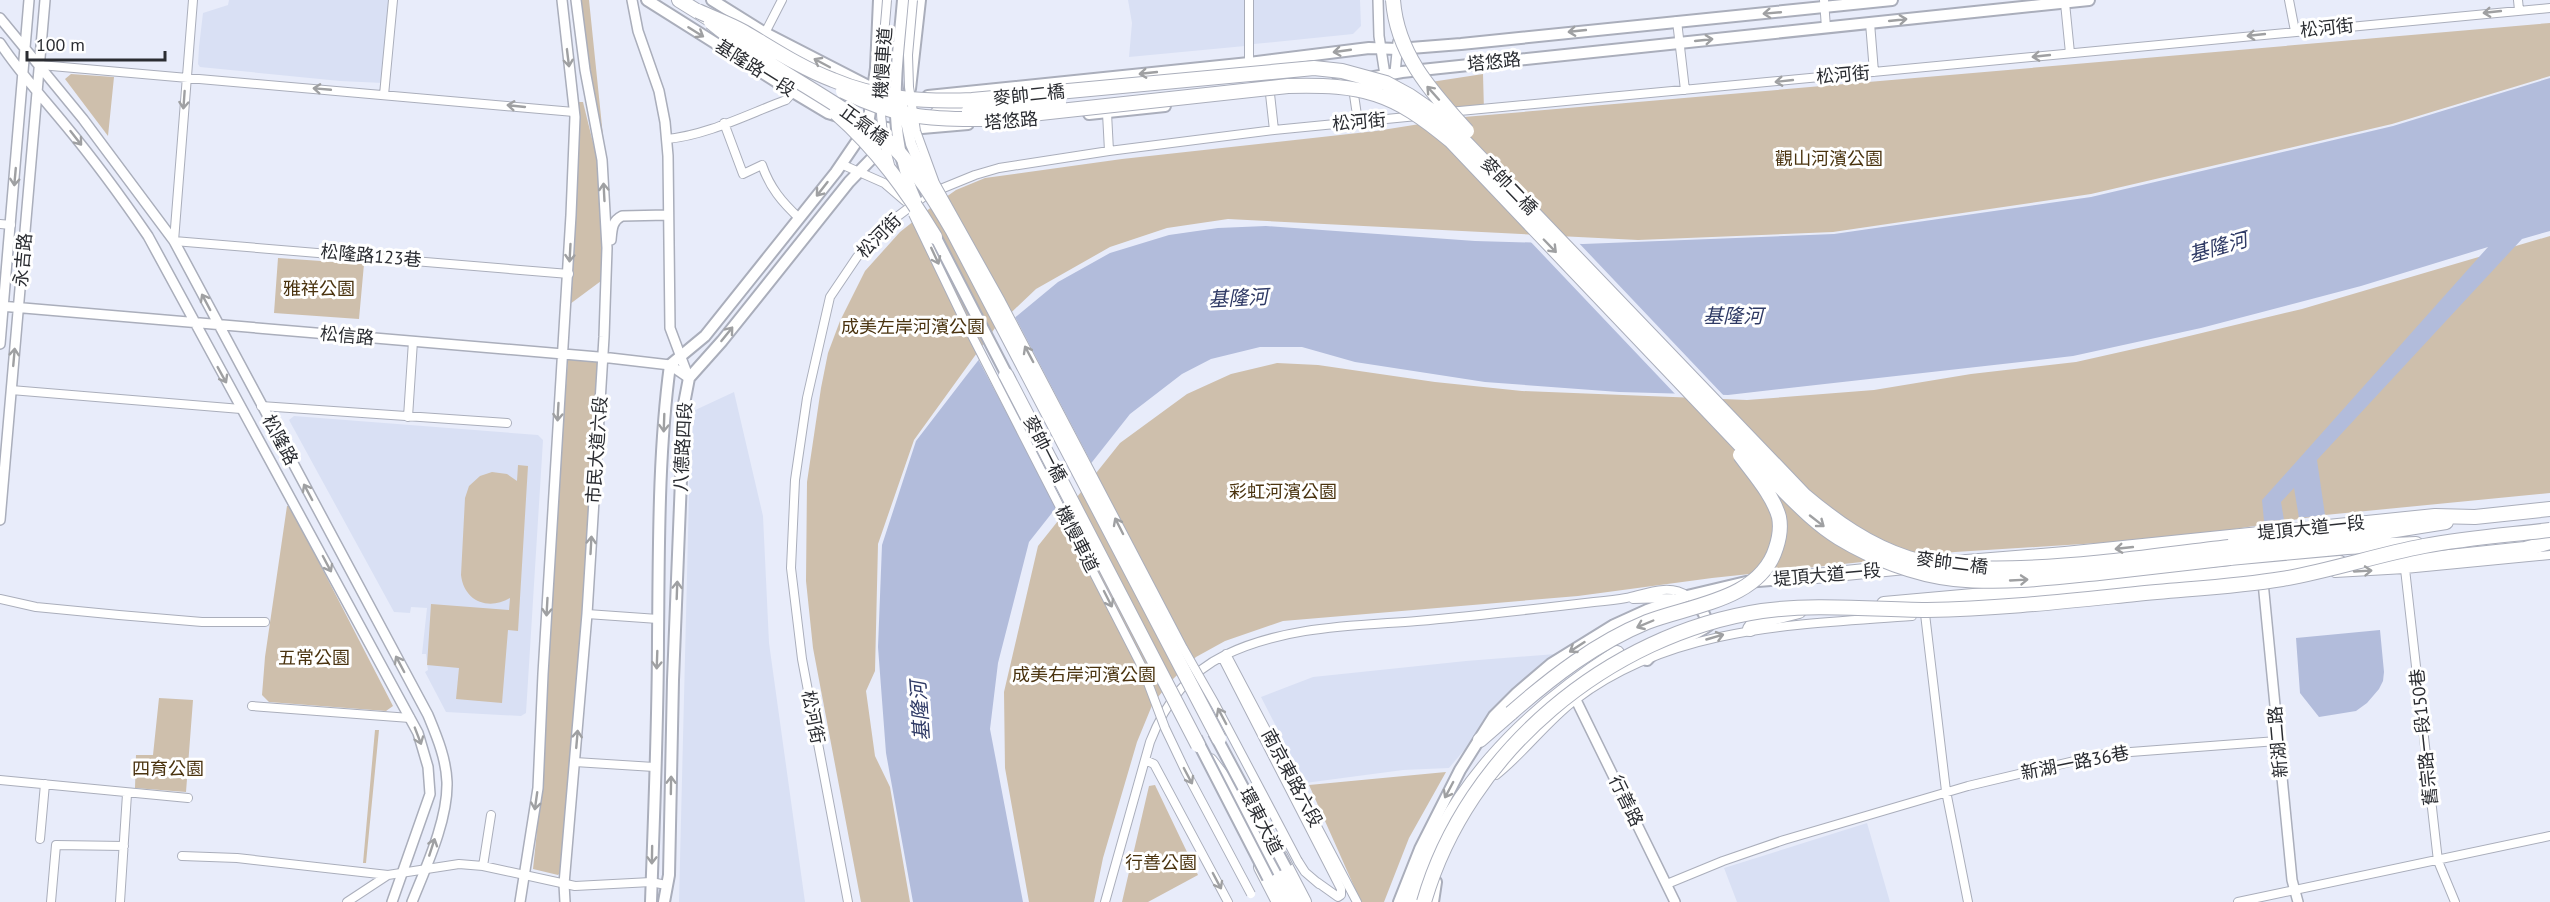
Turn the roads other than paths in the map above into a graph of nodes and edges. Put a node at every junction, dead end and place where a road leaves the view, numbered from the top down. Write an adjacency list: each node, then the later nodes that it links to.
1 (29, 0): 40 (street, 永吉路)
2 (45, 0): 45 (street, 永吉路)
3 (193, 0): 49 (street)
4 (393, 0): 56 (street)
5 (562, 0): 58 (street, one-way to 58)
6 (576, 0): 79 (street, 市民大道六段, one-way to 6)
7 (632, 0): 65 (street, 八德路四段)
8 (646, 0): 53 (main road, 基隆路一段, one-way to 53)
9 (678, 0): 29 (highway, 正氣橋); 33 (highway, 正氣橋, bridge); 62 (main road)
10 (712, 0): 37 (main road, 基隆路一段)
11 (782, 0): 37 (street)
12 (879, 0): 51 (main road)
13 (887, 0): 153 (street, 機慢車道, one-way to 153, bridge)
14 (904, 0): 166 (main road, 麥帥一橋, bridge); 168 (main road, 麥帥一橋, bridge)
15 (913, 0): 147 (street, 機慢車道, one-way to 15, bridge)
16 (920, 0): 57 (main road)
17 (1249, 0): 44 (street)
18 (1378, 0): 41 (street)
19 (1393, 0): 67 (highway, one-way to 19, bridge)
20 (1400, 0): 42 (street)
21 (1892, 0): 26 (main road, 塔悠路)
22 (2089, 0): 25 (main road, 塔悠路)
23 (2289, 0): 36 (street)
24 (2518, 0): 28 (street)
25 (2065, 3): 32 (main road, 塔悠路, one-way to 25); 43 (street)
26 (1824, 4): 31 (main road, 塔悠路, one-way to 31); 34 (street)
27 (2550, 8): 28 (street, 松河街)
28 (2519, 10): 36 (street, 松河街, one-way to 36)
29 (698, 11): 67 (highway, 麥帥二橋, bridge); 75 (highway, 正氣橋, bridge)
30 (0, 18): 35 (street, 松隆路)
31 (1677, 21): 39 (street); 42 (main road, 塔悠路, one-way to 42)
32 (1870, 23): 34 (main road, 塔悠路); 46 (street)
33 (720, 25): 50 (highway, 麥帥二橋, bridge); 76 (highway, 正氣橋, bridge)
34 (1826, 28): 39 (main road, 塔悠路, one-way to 34)
35 (10, 31): 38 (street); 40 (street, 松隆路)
36 (2295, 31): 43 (street, 松河街, one-way to 43)
37 (765, 33): 51 (main road, 基隆路一段, one-way to 37)
38 (0, 43): 48 (street, 松隆路)
39 (1679, 43): 47 (main road, 塔悠路); 52 (street)
40 (24, 47): 45 (street, 松隆路); 48 (street, 永吉路)
41 (1381, 48): 42 (main road, 塔悠路); 44 (main road, 塔悠路, one-way to 44); 47 (street)
42 (1398, 49): 47 (street)
43 (2070, 53): 46 (street, 松河街, one-way to 46)
44 (1249, 63): 57 (main road, 塔悠路, one-way to 57)
45 (40, 65): 49 (street); 54 (street, 永吉路); 77 (street, 松隆路)
46 (1874, 72): 52 (street, 松河街, one-way to 52)
47 (1390, 74): 50 (main road, 塔悠路)
48 (22, 76): 54 (street, 松隆路); 74 (street, 永吉路, one-way to 74)
49 (186, 76): 56 (street, one-way to 49); 77 (street, one-way to 77)
50 (1355, 85): 55 (main road, 塔悠路); 60 (street); 63 (highway, bridge); 96 (highway, 麥帥二橋, one-way to 96, bridge)
51 (874, 90): 57 (main road, 基隆路一段); 62 (main road)
52 (1685, 90): 60 (street, 松河街)
53 (793, 92): 61 (street); 62 (main road, 基隆路一段)
54 (38, 93): 81 (street, 永吉路); 82 (street, 松隆路, one-way to 82)
55 (1270, 94): 59 (main road, 塔悠路); 64 (street)
56 (384, 95): 58 (street, one-way to 56)
57 (908, 98): 63 (main road)
58 (574, 112): 78 (street, one-way to 78)
59 (1107, 113): 63 (main road, 塔悠路); 66 (street)
60 (1359, 122): 64 (street, 松河街)
61 (724, 123): 65 (street); 72 (street)
62 (868, 125): 63 (main road, 塔悠路); 68 (main road)
63 (899, 130): 69 (main road)
64 (1274, 130): 66 (street, 松河街)
65 (667, 139): 71 (street, 八德路四段)
66 (1109, 151): 70 (street, 松河街)
67 (1481, 156): 102 (highway, 麥帥二橋, bridge)
68 (841, 164): 69 (street); 72 (main road, one-way to 72)
69 (859, 172): 70 (street); 90 (main road, one-way to 69)
70 (909, 207): 163 (street, 松河街)
71 (667, 215): 79 (street); 87 (street, 八德路四段)
72 (799, 218): 87 (main road)
73 (0, 224): 74 (street)
74 (11, 225): 80 (street, 永吉路)
75 (953, 231): 120 (highway, 麥帥一橋, bridge)
76 (935, 237): 123 (highway, 麥帥一橋, bridge)
77 (174, 241): 78 (street, 松隆路123巷); 83 (street, 松隆路, one-way to 77)
78 (569, 274): 86 (street)
79 (605, 293): 88 (street, 市民大道六段)
80 (2, 306): 81 (street, 松信路); 85 (street, 永吉路)
81 (18, 308): 82 (street, 松信路); 91 (street, 永吉路, one-way to 81)
82 (193, 322): 83 (street, 松信路); 93 (street, 松隆路, one-way to 93)
83 (218, 325): 84 (street, 松信路); 92 (street, 松隆路)
84 (413, 341): 86 (street, 松信路); 94 (street)
85 (0, 344)
86 (564, 354): 88 (street, 松信路); 145 (street, one-way to 145)
87 (679, 357): 89 (main road); 90 (street, 八德路四段)
88 (602, 358): 89 (street, 松信路); 109 (street, 市民大道六段, one-way to 88)
89 (670, 365): 90 (street, 松信路); 111 (main road, 八德路四段, one-way to 111)
90 (689, 378): 151 (main road, 八德路四段, one-way to 90)
91 (11, 390): 93 (street); 99 (street, 永吉路)
92 (261, 406): 94 (street); 142 (street, 松隆路, one-way to 92)
93 (242, 409): 119 (street, 松隆路, one-way to 119)
94 (408, 417): 95 (street)
95 (507, 423)
96 (1727, 432): 102 (highway, 麥帥二橋, one-way to 102, bridge); 121 (highway, one-way to 121, bridge)
97 (2550, 509): 98 (highway, 堤頂大道一段)
98 (2475, 517): 102 (highway); 104 (highway, 堤頂大道一段, one-way to 104)
99 (0, 520)
100 (2550, 521): 173 (highway)
101 (2550, 542): 102 (highway); 103 (street, 堤頂大道一段); 108 (highway, 堤頂大道一段); 174 (highway, bridge)
102 (2229, 553)
103 (2404, 569): 105 (street, 堤頂大道一段, one-way to 103); 139 (street, 舊宗路一段150巷)
104 (1806, 577): 106 (main road, 堤頂大道一段)
105 (2263, 582): 110 (street, 堤頂大道一段); 122 (street, 新湖二路)
106 (1687, 596): 113 (main road); 115 (street); 121 (main road, 堤頂大道一段, one-way to 121)
107 (0, 599): 112 (street)
108 (1807, 609): 113 (main road, 堤頂大道一段); 114 (highway)
109 (587, 614): 111 (street); 125 (street, 市民大道六段, one-way to 109)
110 (1925, 615): 114 (street, 堤頂大道一段); 130 (street)
111 (658, 619): 126 (main road, 八德路四段, one-way to 126)
112 (265, 622)
113 (1709, 625): 116 (main road); 127 (main road, 堤頂大道一段)
114 (1750, 629): 116 (street, 堤頂大道一段, one-way to 114)
115 (1224, 656): 124 (street); 147 (street, 機慢車道); 170 (street, 南京東路六段)
116 (1647, 660): 117 (street, 堤頂大道一段)
117 (1576, 699): 127 (street, 堤頂大道一段); 150 (street, 行善路)
118 (252, 706): 119 (street)
119 (410, 718): 143 (street, 松隆路, one-way to 143)
120 (1219, 739): 132 (highway, bridge); 168 (highway, 環東大道, bridge)
121 (1480, 740): 148 (main road, 堤頂大道一段, one-way to 148)
122 (2277, 741): 130 (street, 新湖一路36巷); 152 (street, 新湖二路)
123 (1198, 746): 132 (highway, bridge); 166 (highway, 環東大道, bridge)
124 (1145, 760): 164 (street); 165 (street, one-way to 165)
125 (575, 762): 126 (street); 149 (street, 市民大道六段)
126 (654, 767): 146 (main road, 八德路四段, one-way to 146)
127 (1492, 778): 141 (main road, 堤頂大道一段)
128 (0, 780): 129 (street)
129 (45, 784): 131 (street); 136 (street)
130 (1946, 791): 150 (street, 新湖一路36巷); 177 (street)
131 (128, 794): 133 (street); 137 (street)
132 (1236, 795): 167 (highway)
133 (188, 798)
134 (492, 815): 140 (street)
135 (2550, 836): 139 (street)
136 (40, 839)
137 (124, 846): 154 (street); 155 (street)
138 (182, 856): 144 (street)
139 (2438, 861): 152 (street); 180 (street, 舊宗路一段150巷)
140 (483, 866): 142 (street); 145 (street)
141 (1438, 870): 174 (main road, 堤頂大道一段); 175 (main road)
142 (424, 871): 143 (street); 158 (street, 松隆路)
143 (403, 874): 144 (street); 157 (street, 松隆路)
144 (388, 875): 156 (street)
145 (524, 875): 149 (street); 159 (street)
146 (651, 882): 149 (street); 151 (street); 161 (main road, 八德路四段)
147 (1317, 882): 169 (street, 機慢車道)
148 (1406, 883): 171 (main road); 172 (main road, 堤頂大道一段)
149 (564, 884): 160 (street, 市民大道六段)
150 (1667, 884): 176 (street, 行善路)
151 (666, 885): 162 (main road, 八德路四段)
152 (2295, 891): 178 (street); 179 (street, 新湖二路)
153 (1253, 898)
154 (51, 902)
155 (120, 902)
156 (347, 902)
157 (392, 902)
158 (412, 902)
159 (520, 902)
160 (566, 902)
161 (651, 902)
162 (664, 902)
163 (848, 902)
164 (1105, 902)
165 (1228, 902)
166 (1280, 902)
167 (1292, 902)
168 (1304, 902)
169 (1341, 902)
170 (1357, 902)
171 (1391, 902)
172 (1399, 902)
173 (1411, 902)
174 (1422, 902)
175 (1433, 902)
176 (1675, 902)
177 (1968, 902)
178 (2238, 902)
179 (2298, 902)
180 (2455, 902)

